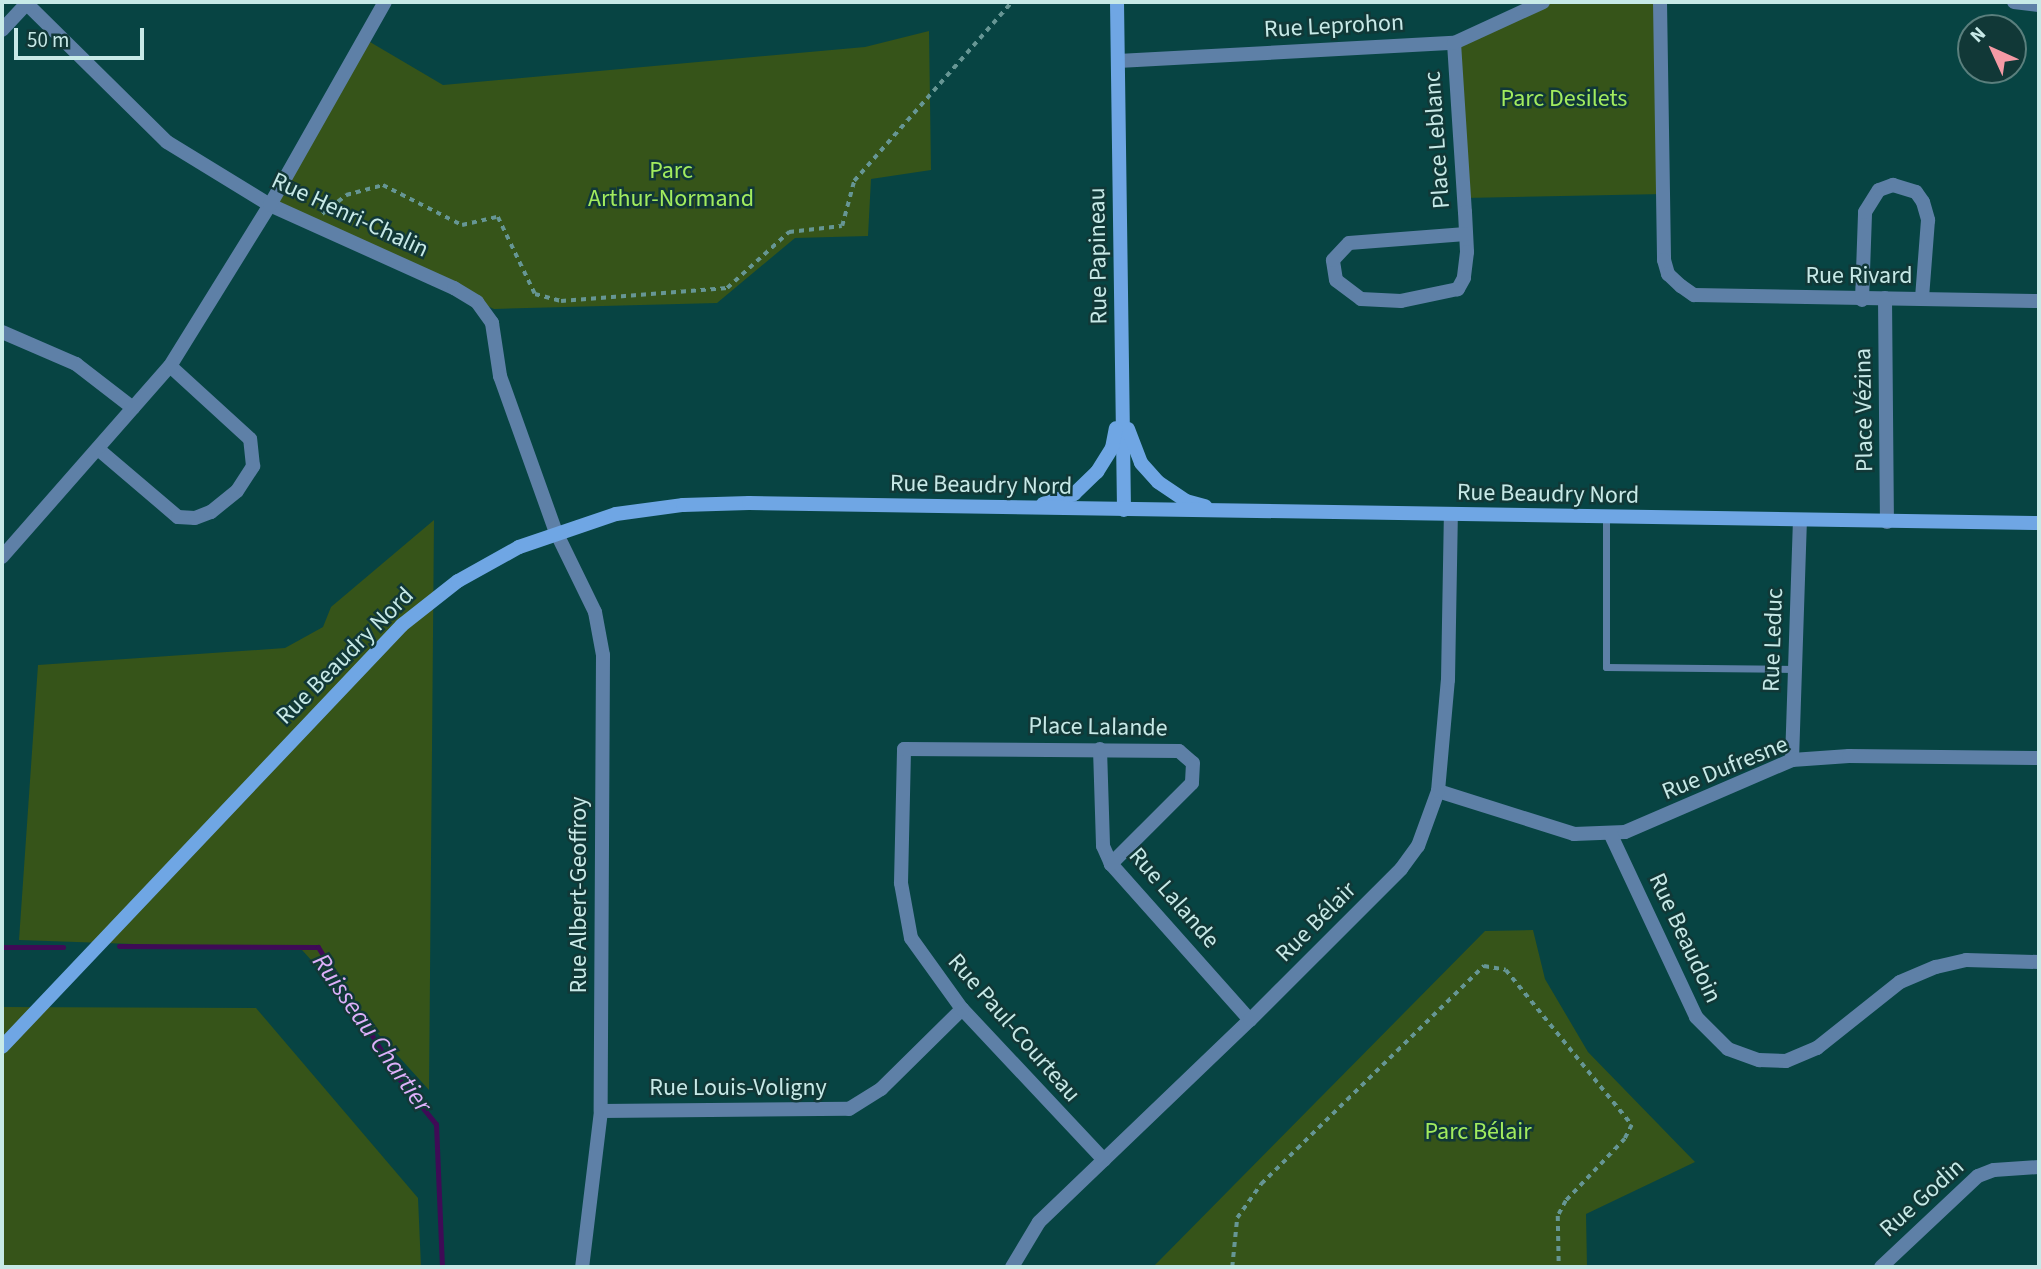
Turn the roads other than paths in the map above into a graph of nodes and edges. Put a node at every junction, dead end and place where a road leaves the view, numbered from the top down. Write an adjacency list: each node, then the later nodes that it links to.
1 (27, 2): 8 (street); 11 (street, Rue Henri-Chalin)
2 (385, 2): 11 (street)
3 (1117, 2): 10 (main road, Rue Papineau)
4 (1544, 2): 9 (street, Rue Leprohon)
5 (1660, 2): 15 (street, Rue Rivard)
6 (2014, 2): 7 (street)
7 (2039, 5)
8 (2, 30)
9 (1454, 43): 10 (street, Rue Leprohon); 12 (street, Place Leblanc)
10 (1118, 61): 19 (main road, Rue Papineau)
11 (270, 205): 18 (street); 30 (street, Rue Henri-Chalin)
12 (1466, 234): 12 (street, Place Leblanc)
13 (1885, 298): 14 (street, Rue Rivard); 15 (street, Rue Rivard); 28 (street, Place Vézina)
14 (1922, 298): 15 (street); 16 (street, Rue Rivard)
15 (1862, 300)
16 (2039, 301)
17 (2, 332): 20 (street)
18 (170, 366): 20 (street); 21 (street)
19 (1122, 396): 22 (main road); 23 (main road, Rue Papineau); 24 (main road)
20 (133, 408): 21 (street)
21 (98, 449): 31 (street)
22 (996, 508): 23 (main road, Rue Beaudry Nord); 30 (main road, Rue Beaudry Nord)
23 (1124, 510): 24 (main road, Rue Beaudry Nord)
24 (1227, 512): 25 (main road, Rue Beaudry Nord)
25 (1451, 515): 26 (main road, Rue Beaudry Nord); 37 (street, Rue Bélair)
26 (1606, 518): 27 (main road, Rue Beaudry Nord); 32 (lane)
27 (1800, 520): 28 (main road, Rue Beaudry Nord); 32 (street, Rue Leduc)
28 (1887, 522): 29 (main road, Rue Beaudry Nord)
29 (2039, 523)
30 (556, 532): 43 (main road, Rue Beaudry Nord); 44 (street, Rue Albert-Geoffroy)
31 (2, 557)
32 (1795, 669): 36 (street, Rue Leduc)
33 (904, 749): 34 (street, Place Lalande); 41 (street, Rue Paul-Courteau)
34 (1100, 749): 39 (street, Rue Lalande); 39 (street, Place Lalande)
35 (2039, 758): 36 (street, Rue Dufresne)
36 (1792, 760): 38 (street, Rue Dufresne)
37 (1438, 791): 38 (street, Rue Dufresne); 42 (street, Rue Bélair)
38 (1611, 833): 40 (street, Rue Beaudoin)
39 (1111, 864): 42 (street, Rue Lalande)
40 (2039, 962)
41 (962, 1009): 44 (street, Rue Louis-Voligny); 45 (street, Rue Paul-Courteau)
42 (1250, 1020): 45 (street, Rue Bélair)
43 (2, 1047)
44 (601, 1111): 47 (street, Rue Albert-Geoffroy)
45 (1104, 1160): 48 (street, Rue Bélair)
46 (2039, 1167): 49 (street, Rue Godin)
47 (582, 1267)
48 (1012, 1267)
49 (1881, 1267)

